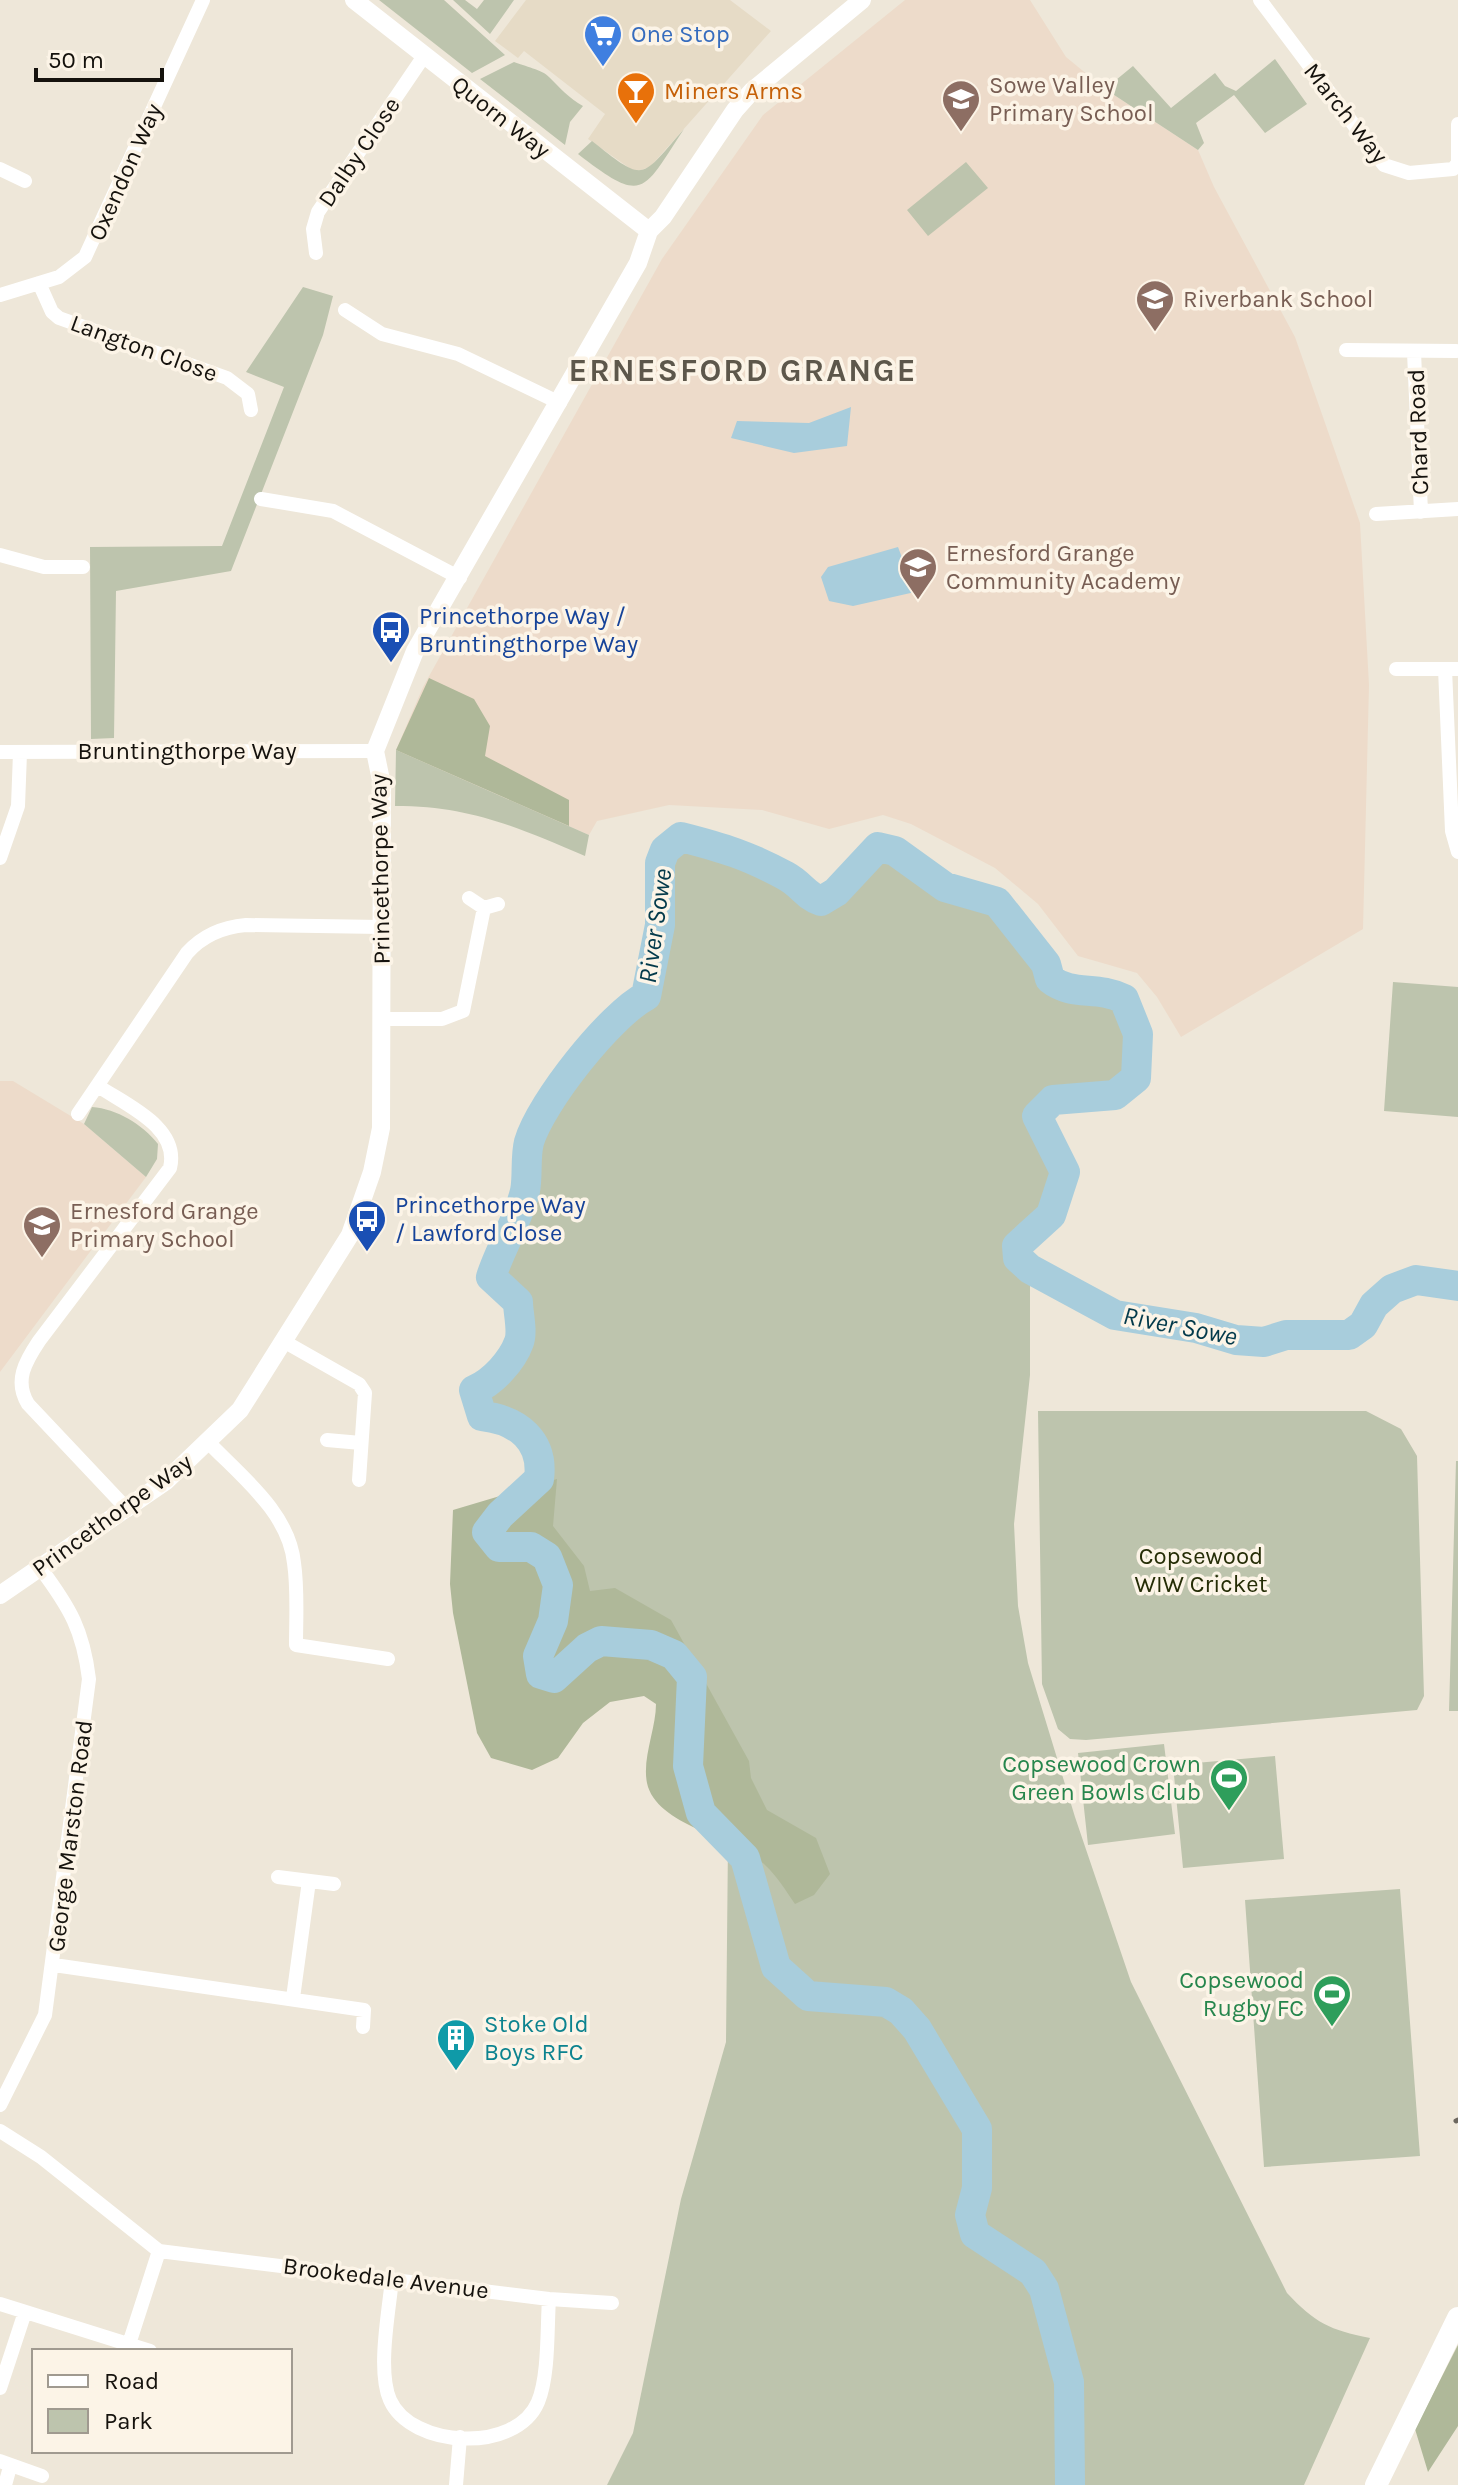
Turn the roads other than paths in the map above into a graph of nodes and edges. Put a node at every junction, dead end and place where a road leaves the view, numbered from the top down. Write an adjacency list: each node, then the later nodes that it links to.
1 (203, 0): 12 (street, Oxendon Way)
2 (354, 0): 5 (street, Quorn Way)
3 (862, 0): 10 (street, Princethorpe Way)
4 (1260, 0): 7 (street, March Way)
5 (424, 56): 10 (street, Quorn Way); 11 (street, Dalby Close)
6 (1458, 124): 7 (street)
7 (1458, 162)
8 (0, 169): 9 (street)
9 (25, 181)
10 (649, 231): 18 (street, Princethorpe Way)
11 (316, 253)
12 (39, 283): 13 (street, Oxendon Way); 19 (street, Langton Close)
13 (0, 295)
14 (345, 310): 18 (street)
15 (1346, 350): 17 (street, Chard Road)
16 (1456, 351): 17 (street, Chard Road)
17 (1414, 352): 22 (street, Chard Road)
18 (560, 403): 26 (street, Princethorpe Way)
19 (251, 410)
20 (261, 499): 26 (street)
21 (1458, 509): 22 (street, Chard Road)
22 (1421, 512): 23 (street, Chard Road)
23 (1376, 514)
24 (0, 555): 25 (street)
25 (83, 567)
26 (460, 578): 29 (street, Princethorpe Way)
27 (1396, 669): 28 (street)
28 (1451, 669): 32 (street)
29 (375, 751): 31 (street, Bruntingthorpe Way); 35 (street, Princethorpe Way)
30 (0, 752): 31 (street, Bruntingthorpe Way)
31 (20, 753): 33 (street)
32 (1458, 852)
33 (0, 858)
34 (469, 898): 36 (street)
35 (381, 927): 36 (street, Princethorpe Way); 37 (street)
36 (384, 1019): 39 (street, Princethorpe Way)
37 (98, 1086): 38 (street); 44 (street)
38 (78, 1114)
39 (285, 1342): 41 (street, Princethorpe Way); 42 (street)
40 (327, 1440): 42 (street)
41 (209, 1443): 44 (street, Princethorpe Way); 47 (street)
42 (361, 1443): 43 (street)
43 (359, 1480)
44 (128, 1510): 45 (street, Princethorpe Way)
45 (41, 1569): 46 (street, Princethorpe Way); 51 (street, George Marston Road)
46 (0, 1595)
47 (388, 1659)
48 (278, 1877): 49 (street)
49 (309, 1881): 50 (street); 52 (street)
50 (334, 1884)
51 (54, 1965): 52 (street); 54 (street, George Marston Road)
52 (293, 1998): 53 (street)
53 (363, 2027)
54 (0, 2105)
55 (0, 2131): 56 (street)
56 (159, 2251): 57 (street, Brookedale Avenue); 63 (street)
57 (392, 2279): 58 (street, Brookedale Avenue); 66 (street)
58 (549, 2299): 59 (street, Brookedale Avenue); 66 (street)
59 (612, 2303)
60 (0, 2304): 61 (street)
61 (25, 2312): 63 (street); 65 (street)
62 (1458, 2318): 71 (main road)
63 (129, 2344): 64 (street)
64 (144, 2349)
65 (0, 2388)
66 (460, 2437): 70 (street)
67 (5, 2464): 68 (street); 69 (street)
68 (42, 2476)
69 (5, 2485)
70 (456, 2485)
71 (1376, 2485)

